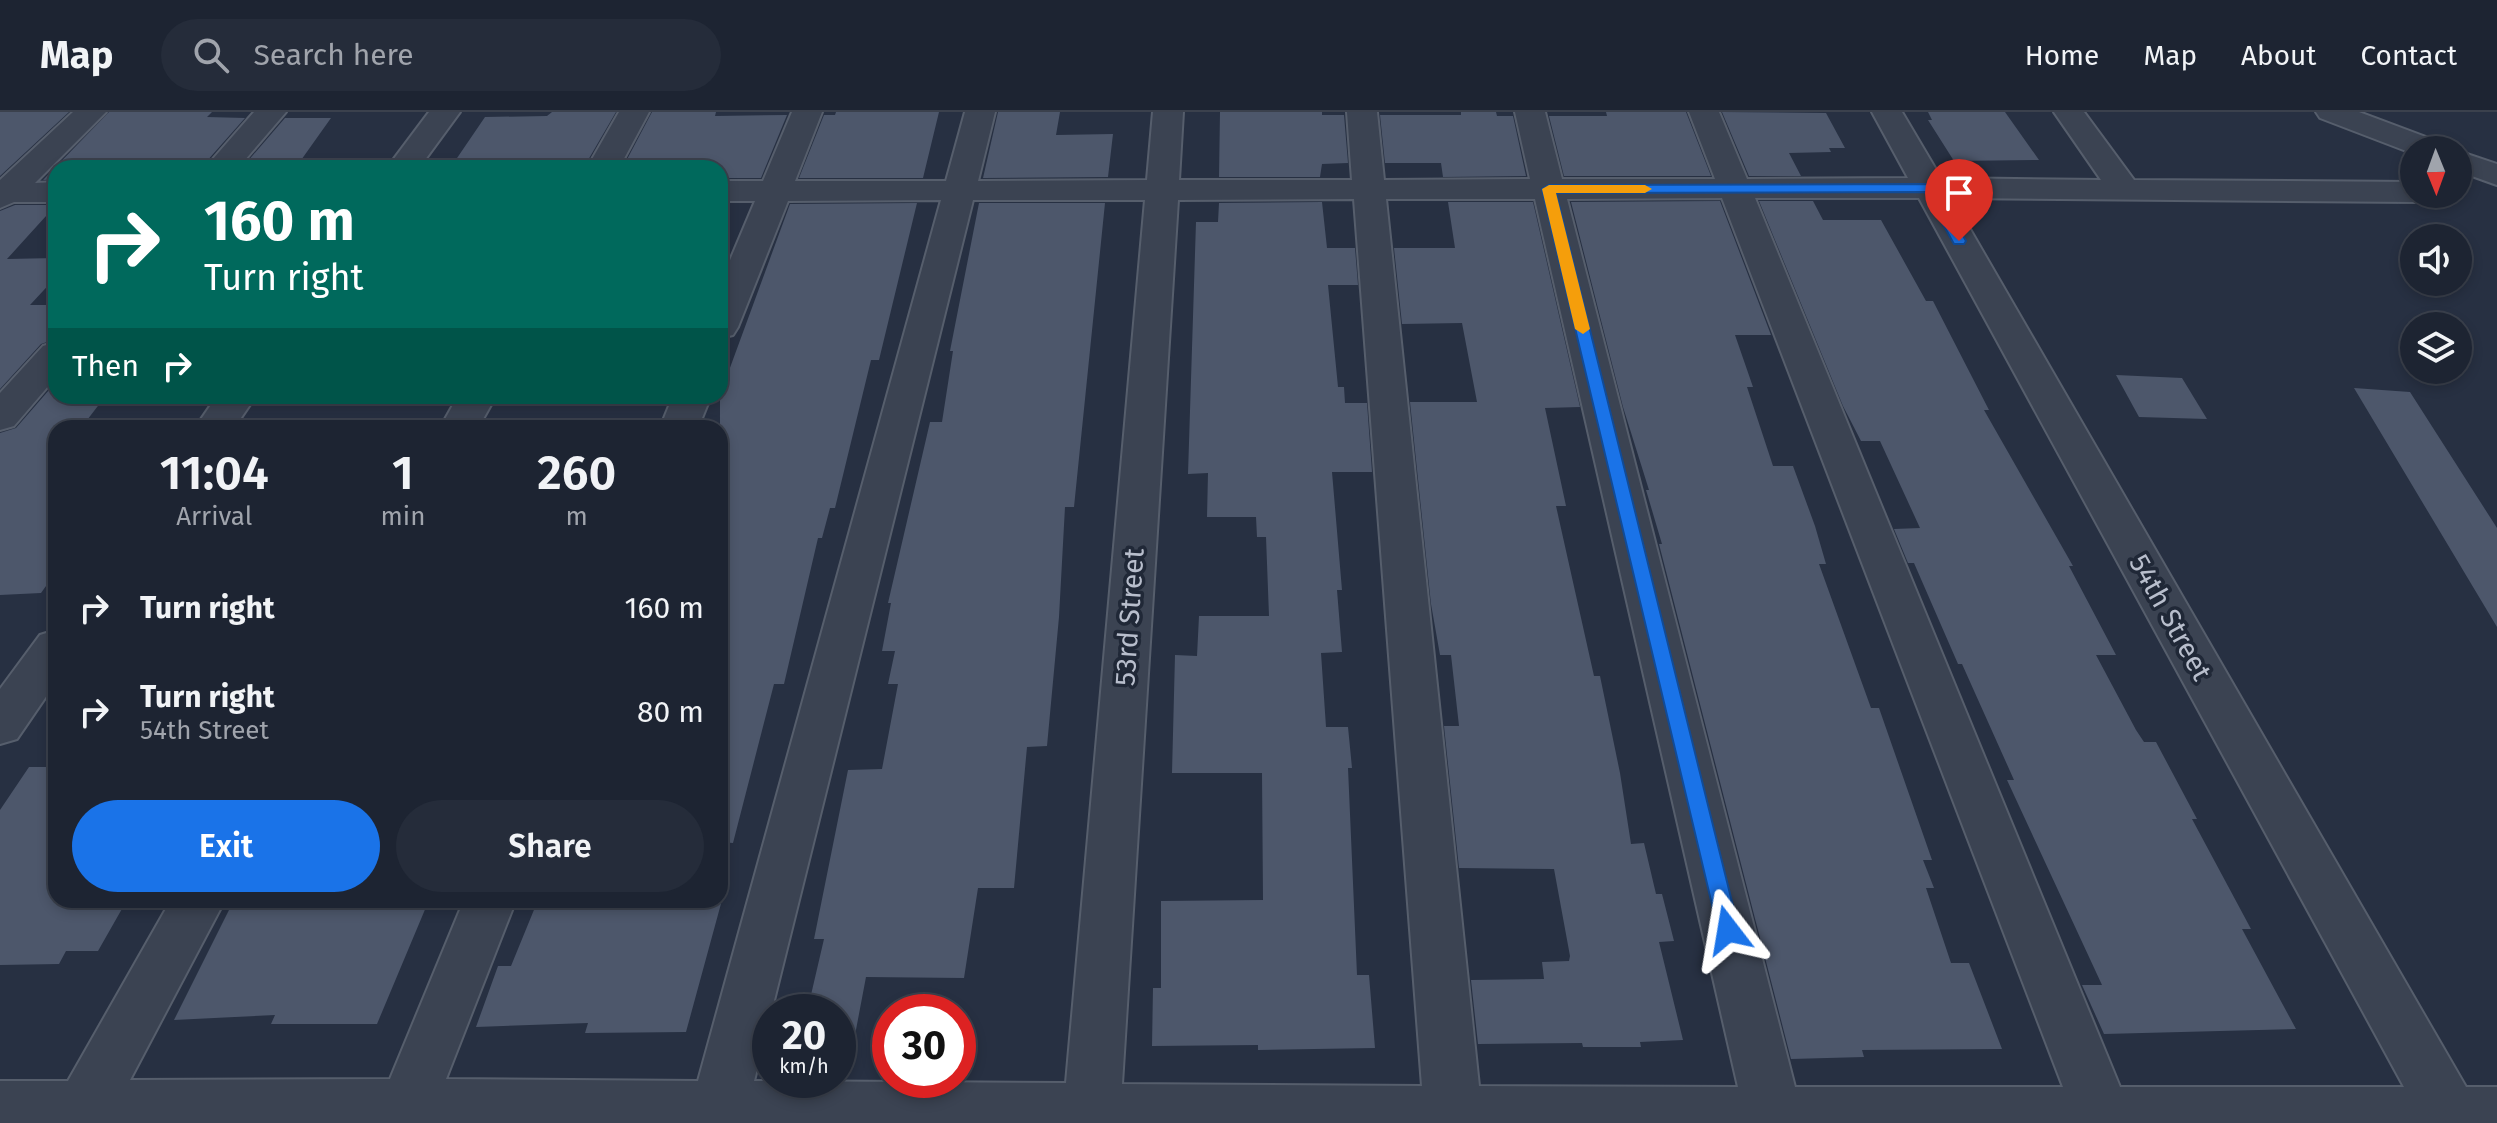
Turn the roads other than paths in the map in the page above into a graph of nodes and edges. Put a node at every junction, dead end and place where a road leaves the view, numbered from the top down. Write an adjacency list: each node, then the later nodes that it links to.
1 (91, 112): 33 (street)
2 (271, 112): 15 (street)
3 (445, 112): 16 (street)
4 (634, 112): 17 (street)
5 (807, 112): 28 (street)
6 (980, 112): 23 (street)
7 (1168, 112): 24 (street, 53rd Street)
8 (1362, 112): 25 (street)
9 (1530, 112): 21 (street)
10 (1704, 112): 22 (street)
11 (1887, 112): 20 (street, 54th Street)
12 (2069, 112): 26 (street)
13 (2331, 112): 14 (street)
14 (2400, 138)
15 (228, 160)
16 (409, 160)
17 (607, 160)
18 (2472, 165): 19 (street)
19 (2497, 175)
20 (1930, 188): 22 (street); 26 (street); 46 (street, 54th Street)
21 (1549, 189): 22 (street); 25 (street); 48 (street)
22 (1736, 189): 49 (street)
23 (959, 190): 24 (street); 28 (street); 44 (street)
24 (1161, 190): 25 (street); 45 (street, 53rd Street)
25 (1367, 190): 47 (street)
26 (2125, 190): 30 (street)
27 (728, 191): 28 (street)
28 (775, 191): 34 (street)
29 (48, 192): 33 (street)
30 (2400, 192)
31 (2472, 192): 32 (street)
32 (2497, 192)
33 (2, 194)
34 (728, 307)
35 (48, 363): 36 (street)
36 (0, 417)
37 (48, 658): 38 (street)
38 (0, 725)
39 (195, 908): 43 (street)
40 (487, 908): 42 (street)
41 (0, 1110): 43 (street)
42 (404, 1115): 43 (street); 44 (street)
43 (80, 1117)
44 (717, 1117): 45 (street)
45 (1091, 1118): 47 (street)
46 (2468, 1118): 49 (street)
47 (1454, 1119): 48 (street)
48 (1774, 1119): 49 (street)
49 (2104, 1119)

